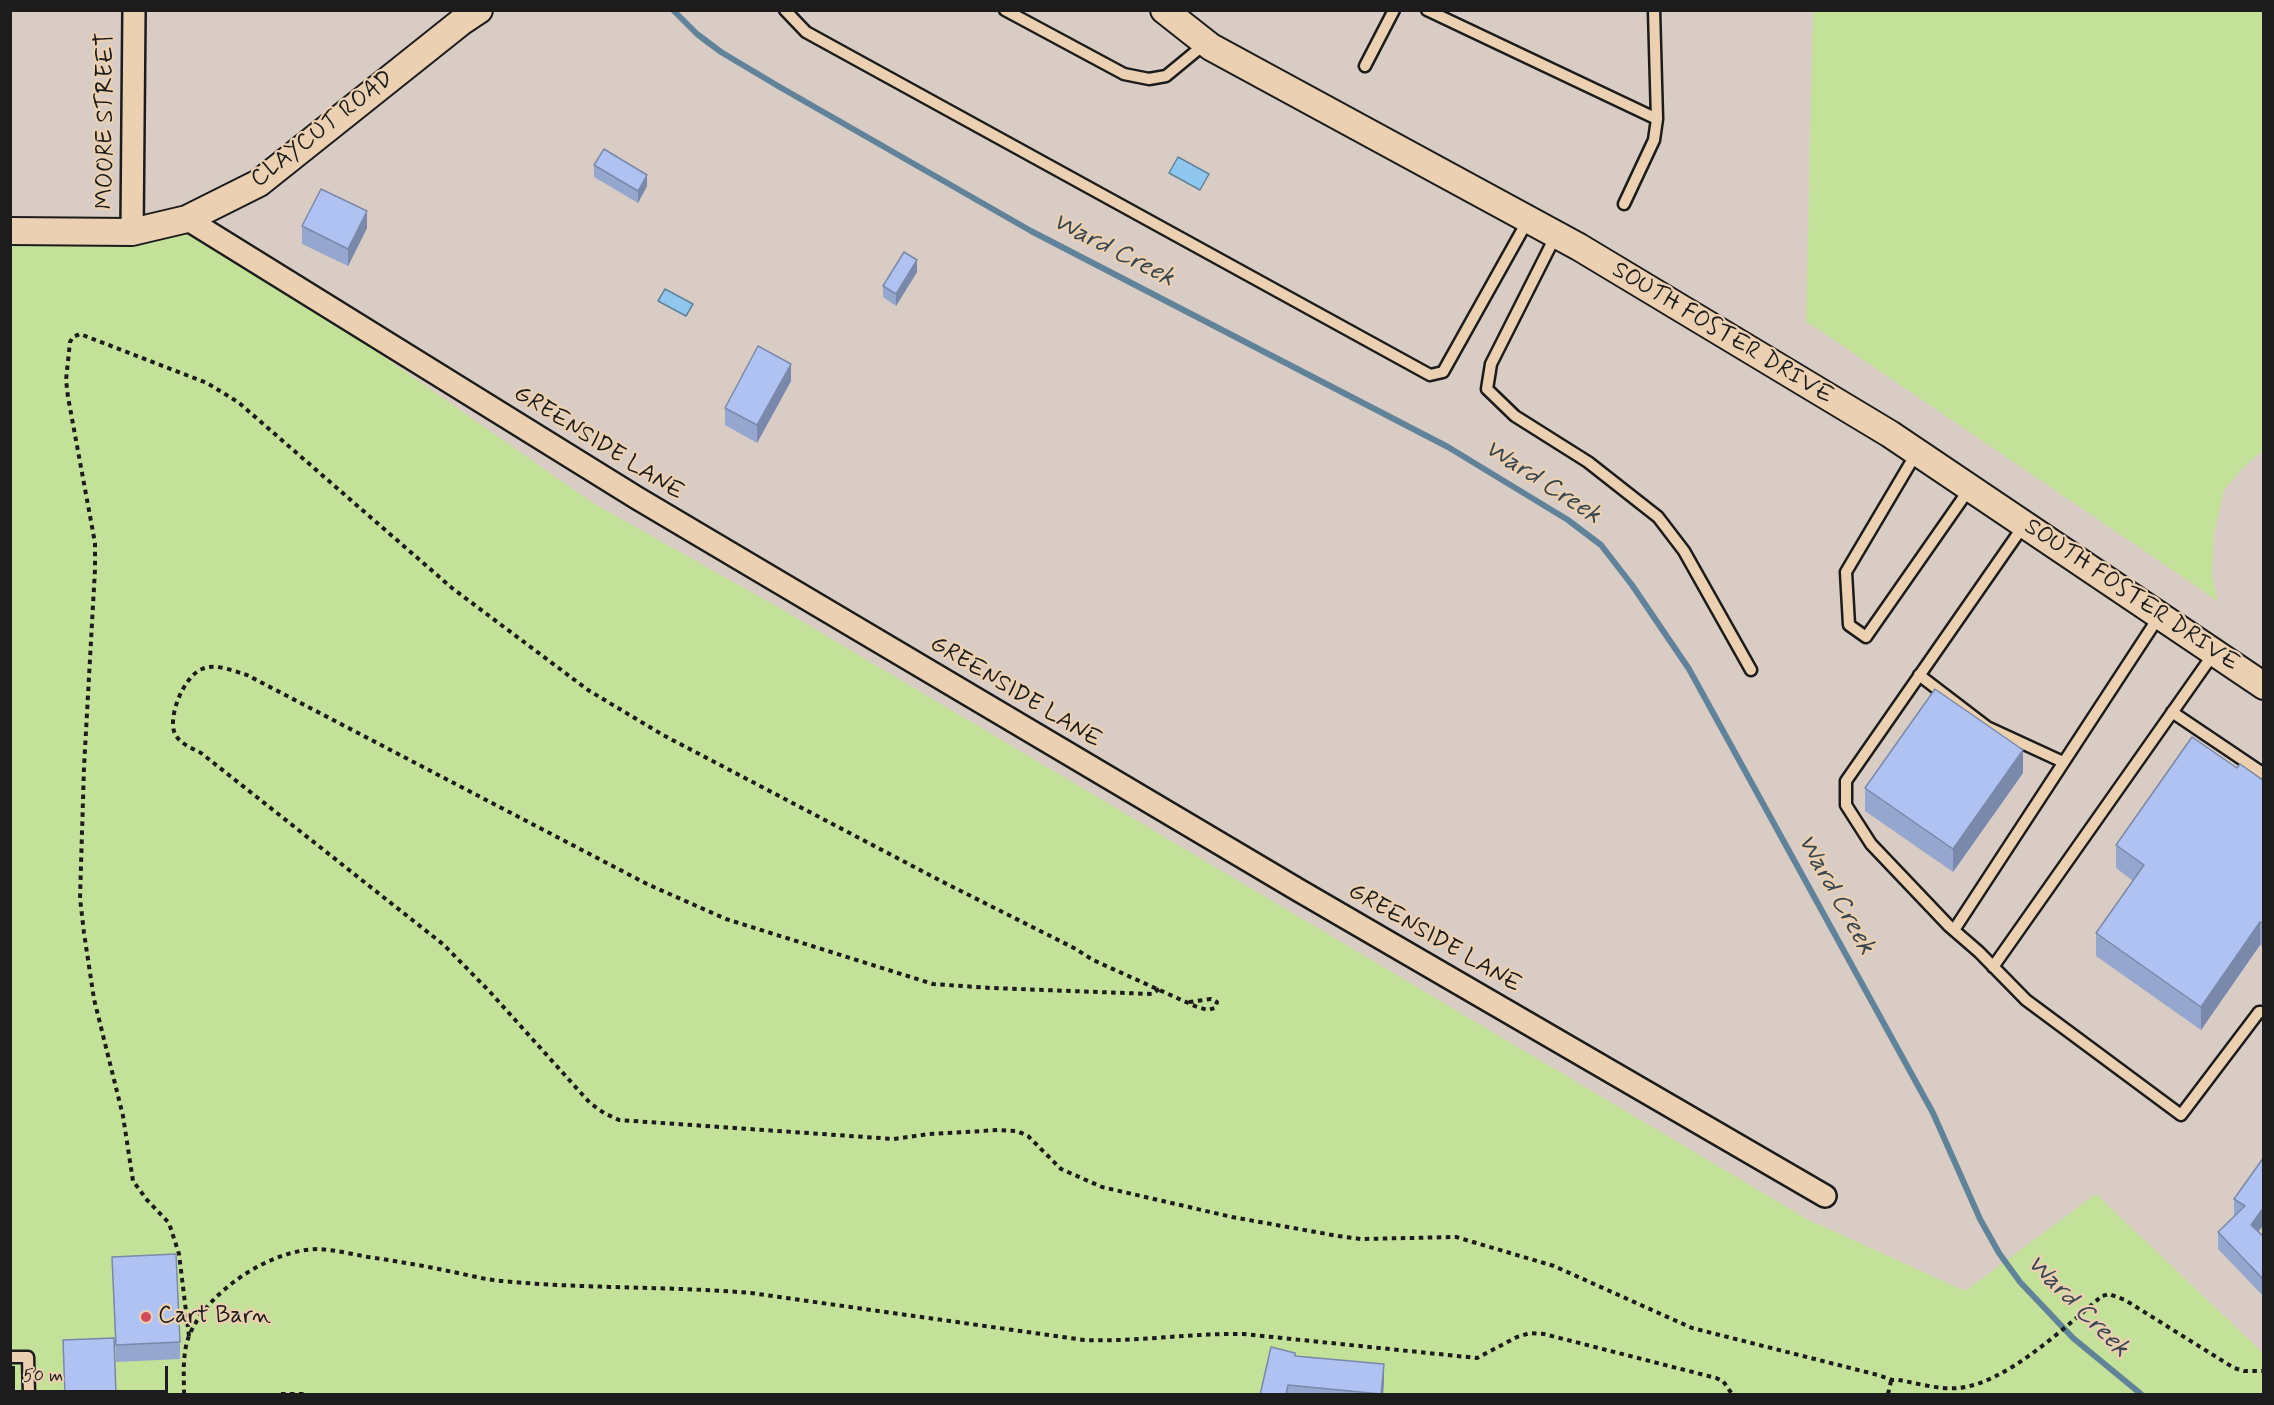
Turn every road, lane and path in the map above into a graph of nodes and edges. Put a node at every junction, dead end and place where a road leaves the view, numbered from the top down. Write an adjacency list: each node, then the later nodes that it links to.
1 (134, 10): 16 (street, MOORE STREET)
2 (479, 10): 13 (street, CLAYCUT ROAD)
3 (785, 10): 14 (lane)
4 (1005, 10): 9 (lane)
5 (1164, 10): 9 (street, SOUTH FOSTER DRIVE)
6 (1394, 10): 10 (lane)
7 (1427, 10): 11 (lane)
8 (1654, 10): 11 (lane)
9 (1206, 44): 14 (street, SOUTH FOSTER DRIVE)
10 (1365, 66)
11 (1657, 118): 12 (lane)
12 (1624, 204)
13 (188, 219): 16 (street, CLAYCUT ROAD); 34 (street, GREENSIDE LANE)
14 (1528, 220): 17 (street, SOUTH FOSTER DRIVE)
15 (10, 231): 16 (street, CLAYCUT ROAD)
16 (132, 232)
17 (1557, 235): 18 (street, SOUTH FOSTER DRIVE); 23 (lane)
18 (1917, 452): 19 (street, SOUTH FOSTER DRIVE); 19 (lane)
19 (1970, 488): 20 (street, SOUTH FOSTER DRIVE)
20 (2024, 524): 21 (street, SOUTH FOSTER DRIVE); 24 (lane)
21 (2160, 615): 22 (street, SOUTH FOSTER DRIVE); 27 (lane)
22 (2215, 651): 25 (street, SOUTH FOSTER DRIVE); 26 (lane)
23 (1751, 670)
24 (1919, 675): 27 (lane); 29 (lane)
25 (2264, 686)
26 (2172, 712): 28 (lane); 30 (lane)
27 (2063, 762): 29 (lane)
28 (2264, 774)
29 (1954, 930): 30 (lane)
30 (1993, 967): 33 (lane)
31 (1159, 989): 32 (path); 35 (path); 38 (path)
32 (1189, 1002): 32 (path)
33 (2264, 1012)
34 (1825, 1196)
35 (189, 1336): 40 (path); 43 (path)
36 (10, 1357): 39 (lane)
37 (2264, 1371): 38 (path)
38 (1892, 1380): 44 (path)
39 (29, 1395)
40 (184, 1395)
41 (281, 1395): 42 (path)
42 (306, 1395)
43 (1732, 1395)
44 (1888, 1395)

